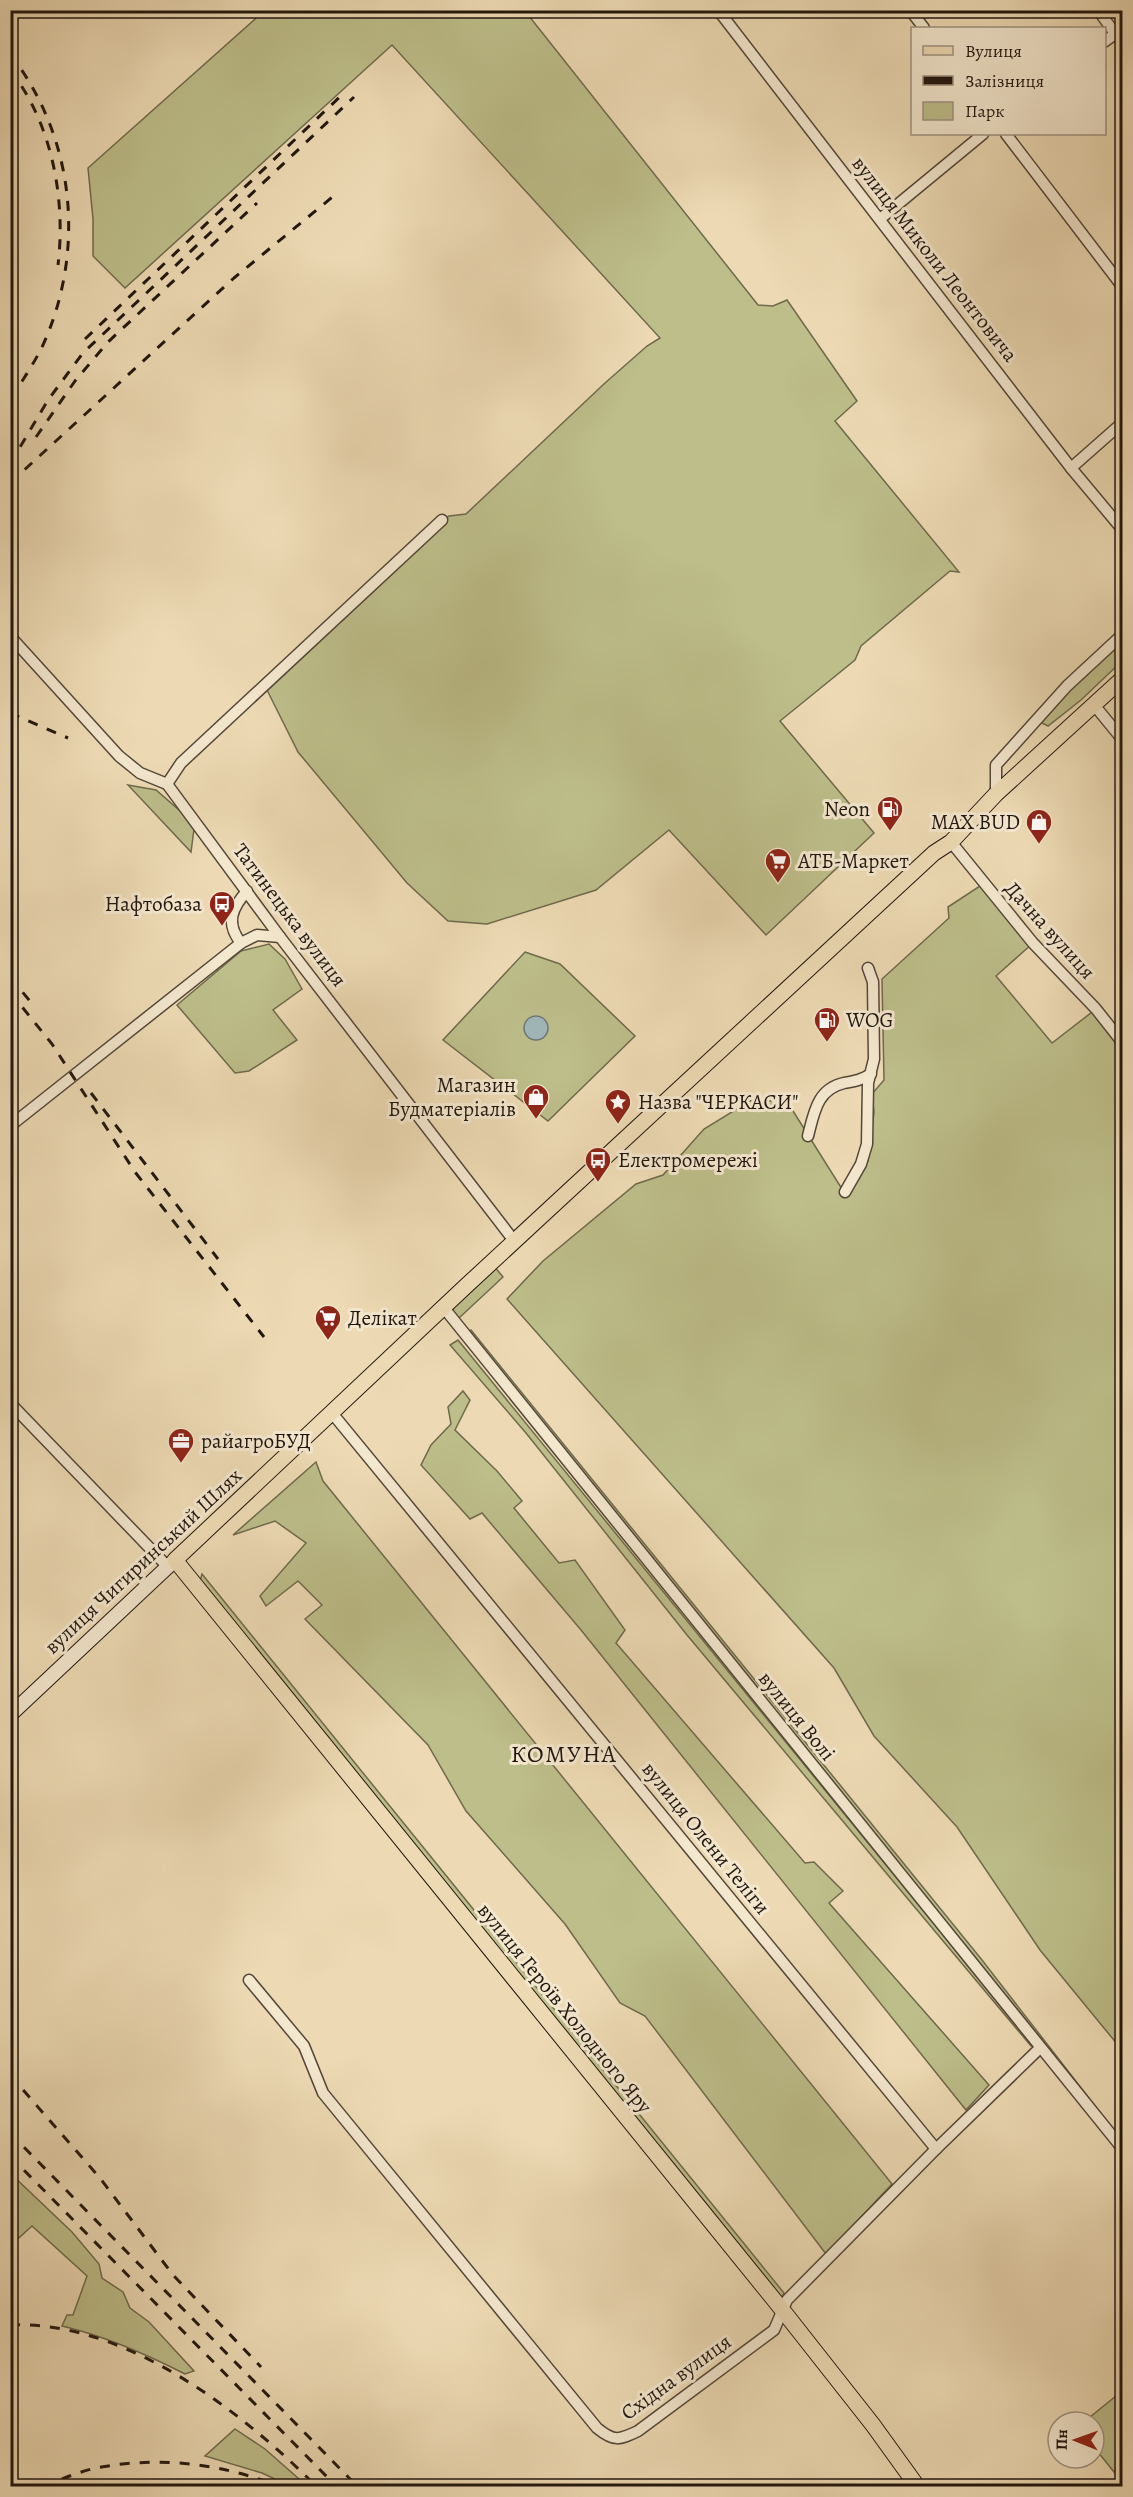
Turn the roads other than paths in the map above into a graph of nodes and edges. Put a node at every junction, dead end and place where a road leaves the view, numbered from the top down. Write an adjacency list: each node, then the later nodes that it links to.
1 (718, 10): 10 (street, вулиця Миколи Леонтовича)
2 (910, 10): 4 (street)
3 (1098, 10): 5 (street)
4 (923, 27)
5 (1115, 34): 6 (street); 7 (street)
6 (1106, 41)
7 (1122, 43)
8 (982, 135): 10 (street)
9 (1007, 135): 11 (street)
10 (880, 219): 13 (street, вулиця Миколи Леонтовича)
11 (1122, 286)
12 (1122, 423): 13 (street)
13 (1071, 468): 15 (street, вулиця Миколи Леонтовича)
14 (442, 520): 21 (street)
15 (1122, 529)
16 (1122, 635): 22 (street)
17 (10, 636): 21 (street)
18 (1122, 679): 19 (main road, вулиця Чигиринський Шлях)
19 (1095, 706): 20 (street); 22 (main road, вулиця Чигиринський Шлях)
20 (1122, 739)
21 (168, 784): 24 (street, Татинецька вулиця)
22 (996, 794): 23 (main road, вулиця Чигиринський Шлях)
23 (951, 842): 28 (street, Дачна вулиця); 33 (main road, вулиця Чигиринський Шлях)
24 (247, 891): 25 (street, Татинецька вулиця); 26 (street)
25 (280, 937): 26 (street); 33 (street, Татинецька вулиця)
26 (241, 943): 30 (street)
27 (868, 968): 29 (street)
28 (1122, 1042)
29 (871, 1074): 31 (street); 32 (street)
30 (10, 1126)
31 (808, 1136)
32 (845, 1192)
33 (515, 1242): 34 (main road, вулиця Чигиринський Шлях)
34 (444, 1308): 36 (main road, вулиця Чигиринський Шлях); 40 (street, вулиця Волі)
35 (10, 1403): 37 (street, вулиця Героїв Холодного Яру)
36 (332, 1413): 37 (main road, вулиця Чигиринський Шлях); 42 (street, вулиця Олени Теліги)
37 (171, 1564): 38 (main road, вулиця Чигиринський Шлях); 43 (main road, вулиця Героїв Холодного Яру)
38 (10, 1715)
39 (249, 1980): 43 (street, Східна вулиця)
40 (1040, 2048): 41 (street, вулиця Волі); 42 (street, Східна вулиця)
41 (1122, 2148)
42 (936, 2149): 43 (street, Східна вулиця)
43 (784, 2312): 44 (main road, вулиця Героїв Холодного Яру)
44 (917, 2487)

